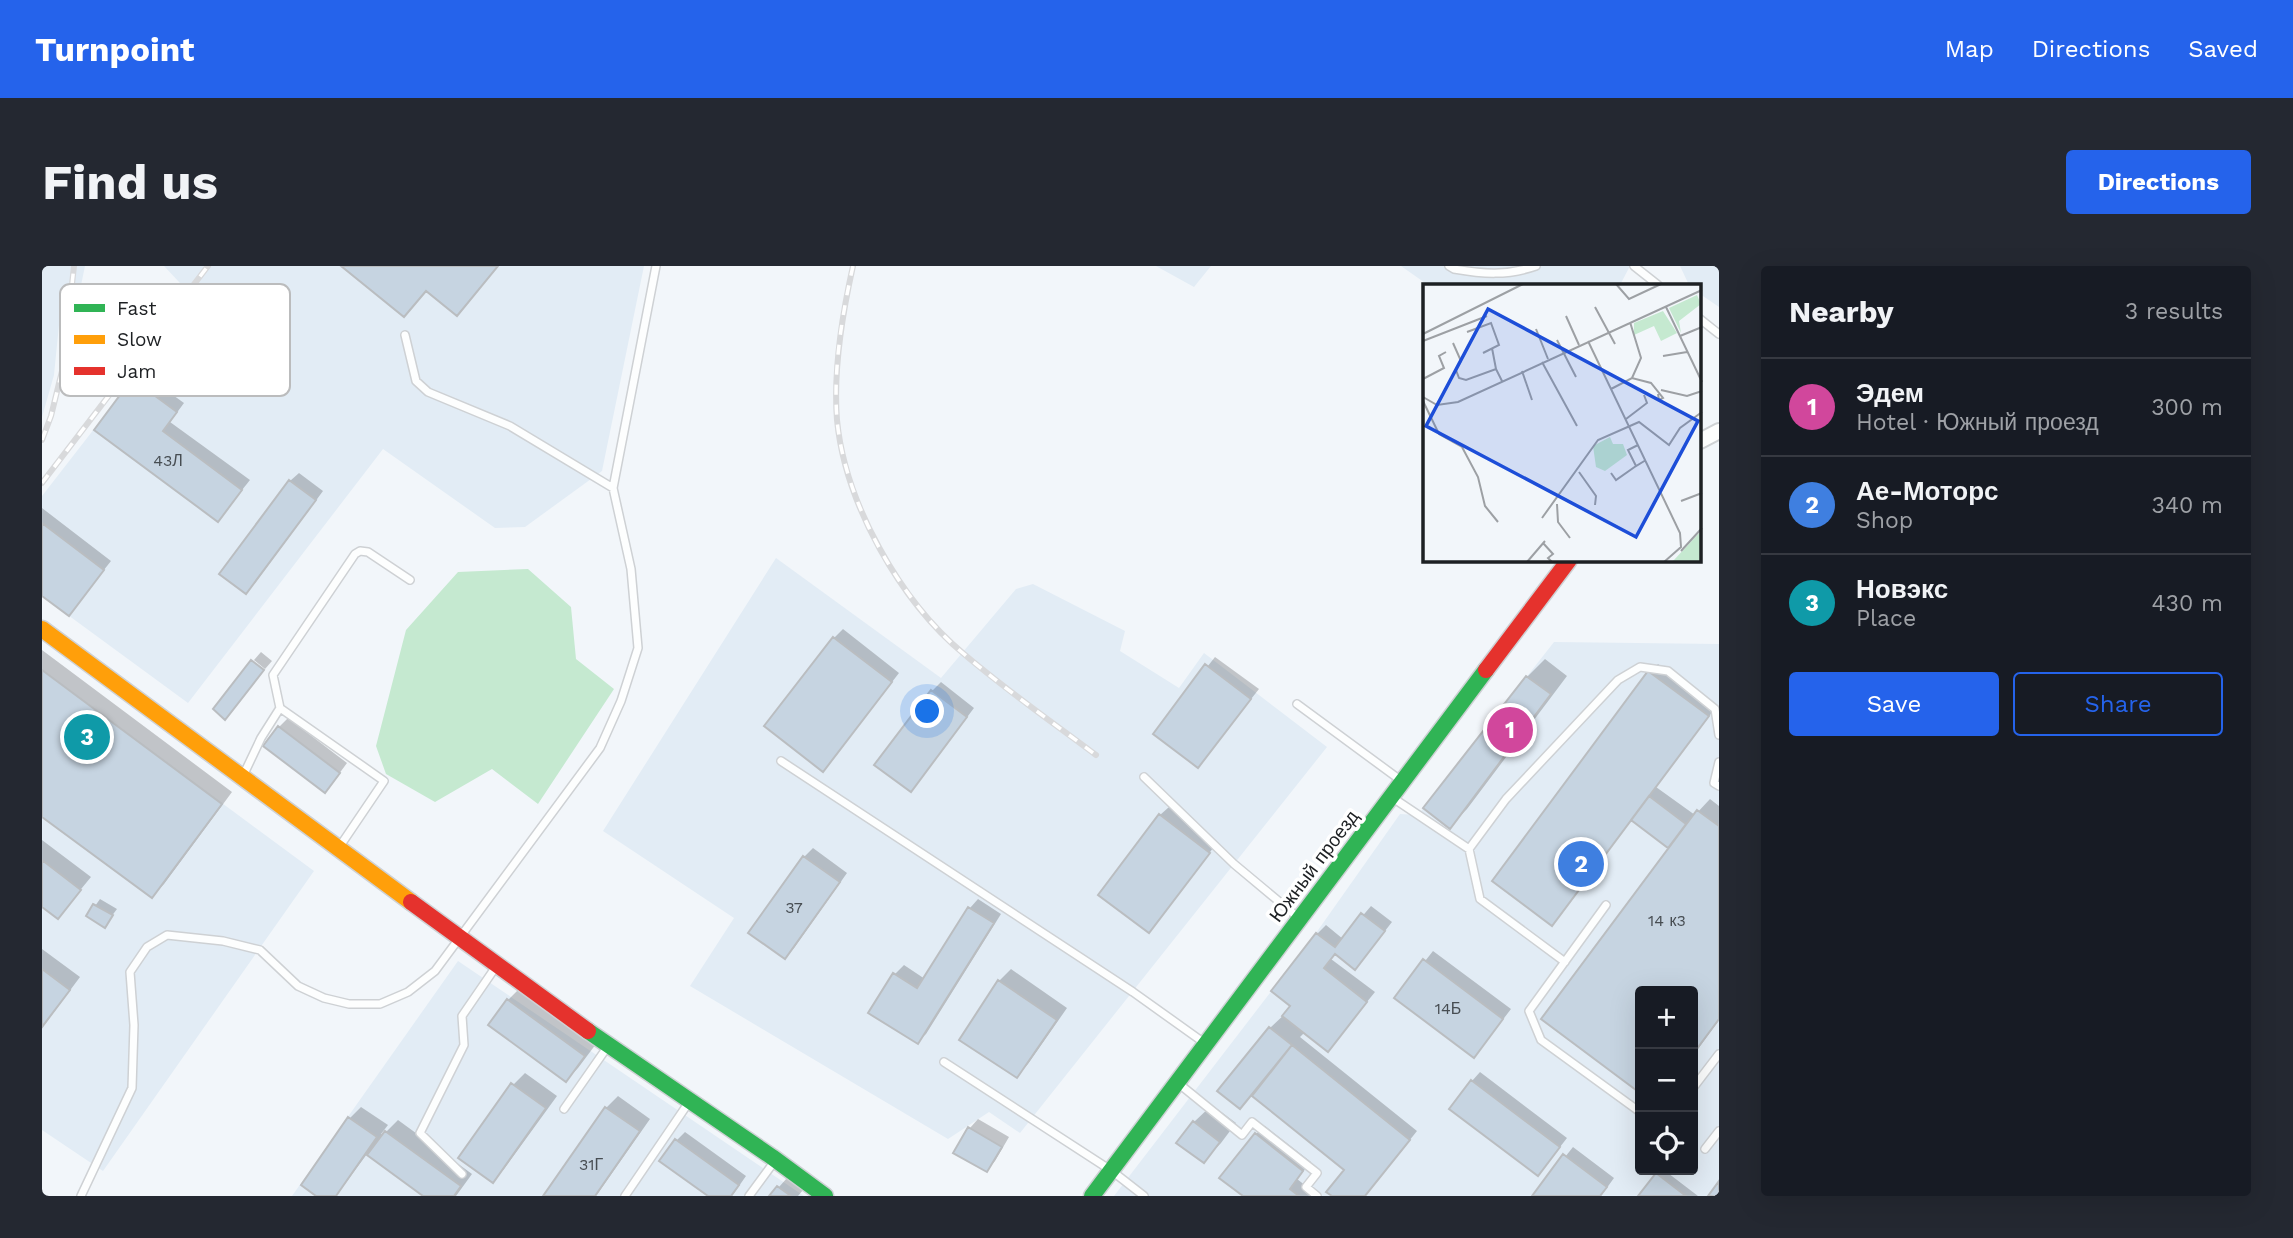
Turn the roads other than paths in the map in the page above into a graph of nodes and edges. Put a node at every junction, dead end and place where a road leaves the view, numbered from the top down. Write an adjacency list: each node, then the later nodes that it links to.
1 (656, 266): 11 (lane)
2 (1449, 266): 3 (lane)
3 (1536, 266)
4 (1634, 266): 5 (lane)
5 (1657, 284)
6 (1702, 321): 7 (lane)
7 (1719, 334)
8 (405, 335): 11 (lane)
9 (1719, 431): 10 (street)
10 (1702, 440)
11 (614, 488): 29 (lane)
12 (1568, 562): 22 (street, Южный проезд)
13 (410, 580): 16 (lane)
14 (42, 629): 21 (street)
15 (1297, 704): 22 (lane)
16 (280, 708): 21 (lane); 25 (lane)
17 (1719, 735): 26 (lane)
18 (782, 761): 33 (lane)
19 (1719, 762): 23 (lane)
20 (1144, 777): 28 (lane)
21 (241, 779): 25 (street)
22 (1403, 782): 24 (street, Южный проезд)
23 (1719, 786)
24 (1392, 797): 26 (lane); 28 (street, Южный проезд)
25 (337, 849): 29 (street)
26 (1469, 849): 30 (lane)
27 (1606, 905): 30 (lane)
28 (1300, 919): 33 (street, Южный проезд)
29 (459, 938): 31 (street); 46 (lane)
30 (1565, 962): 39 (lane)
31 (498, 965): 32 (street); 45 (lane)
32 (609, 1045): 38 (street); 40 (lane)
33 (1207, 1045): 37 (street, Южный проезд)
34 (1719, 1054): 36 (lane)
35 (944, 1062): 44 (lane)
36 (1698, 1081)
37 (1178, 1083): 44 (street, Южный проезд); 52 (lane)
38 (690, 1101): 43 (street); 47 (lane)
39 (1635, 1108)
40 (564, 1109)
41 (1719, 1131): 42 (lane)
42 (1705, 1149)
43 (777, 1158): 48 (lane); 49 (street)
44 (1112, 1171): 50 (street, Южный проезд); 51 (lane)
45 (462, 1174)
46 (81, 1196)
47 (625, 1196)
48 (749, 1196)
49 (825, 1196)
50 (1092, 1196)
51 (1144, 1196)
52 (1317, 1196)

